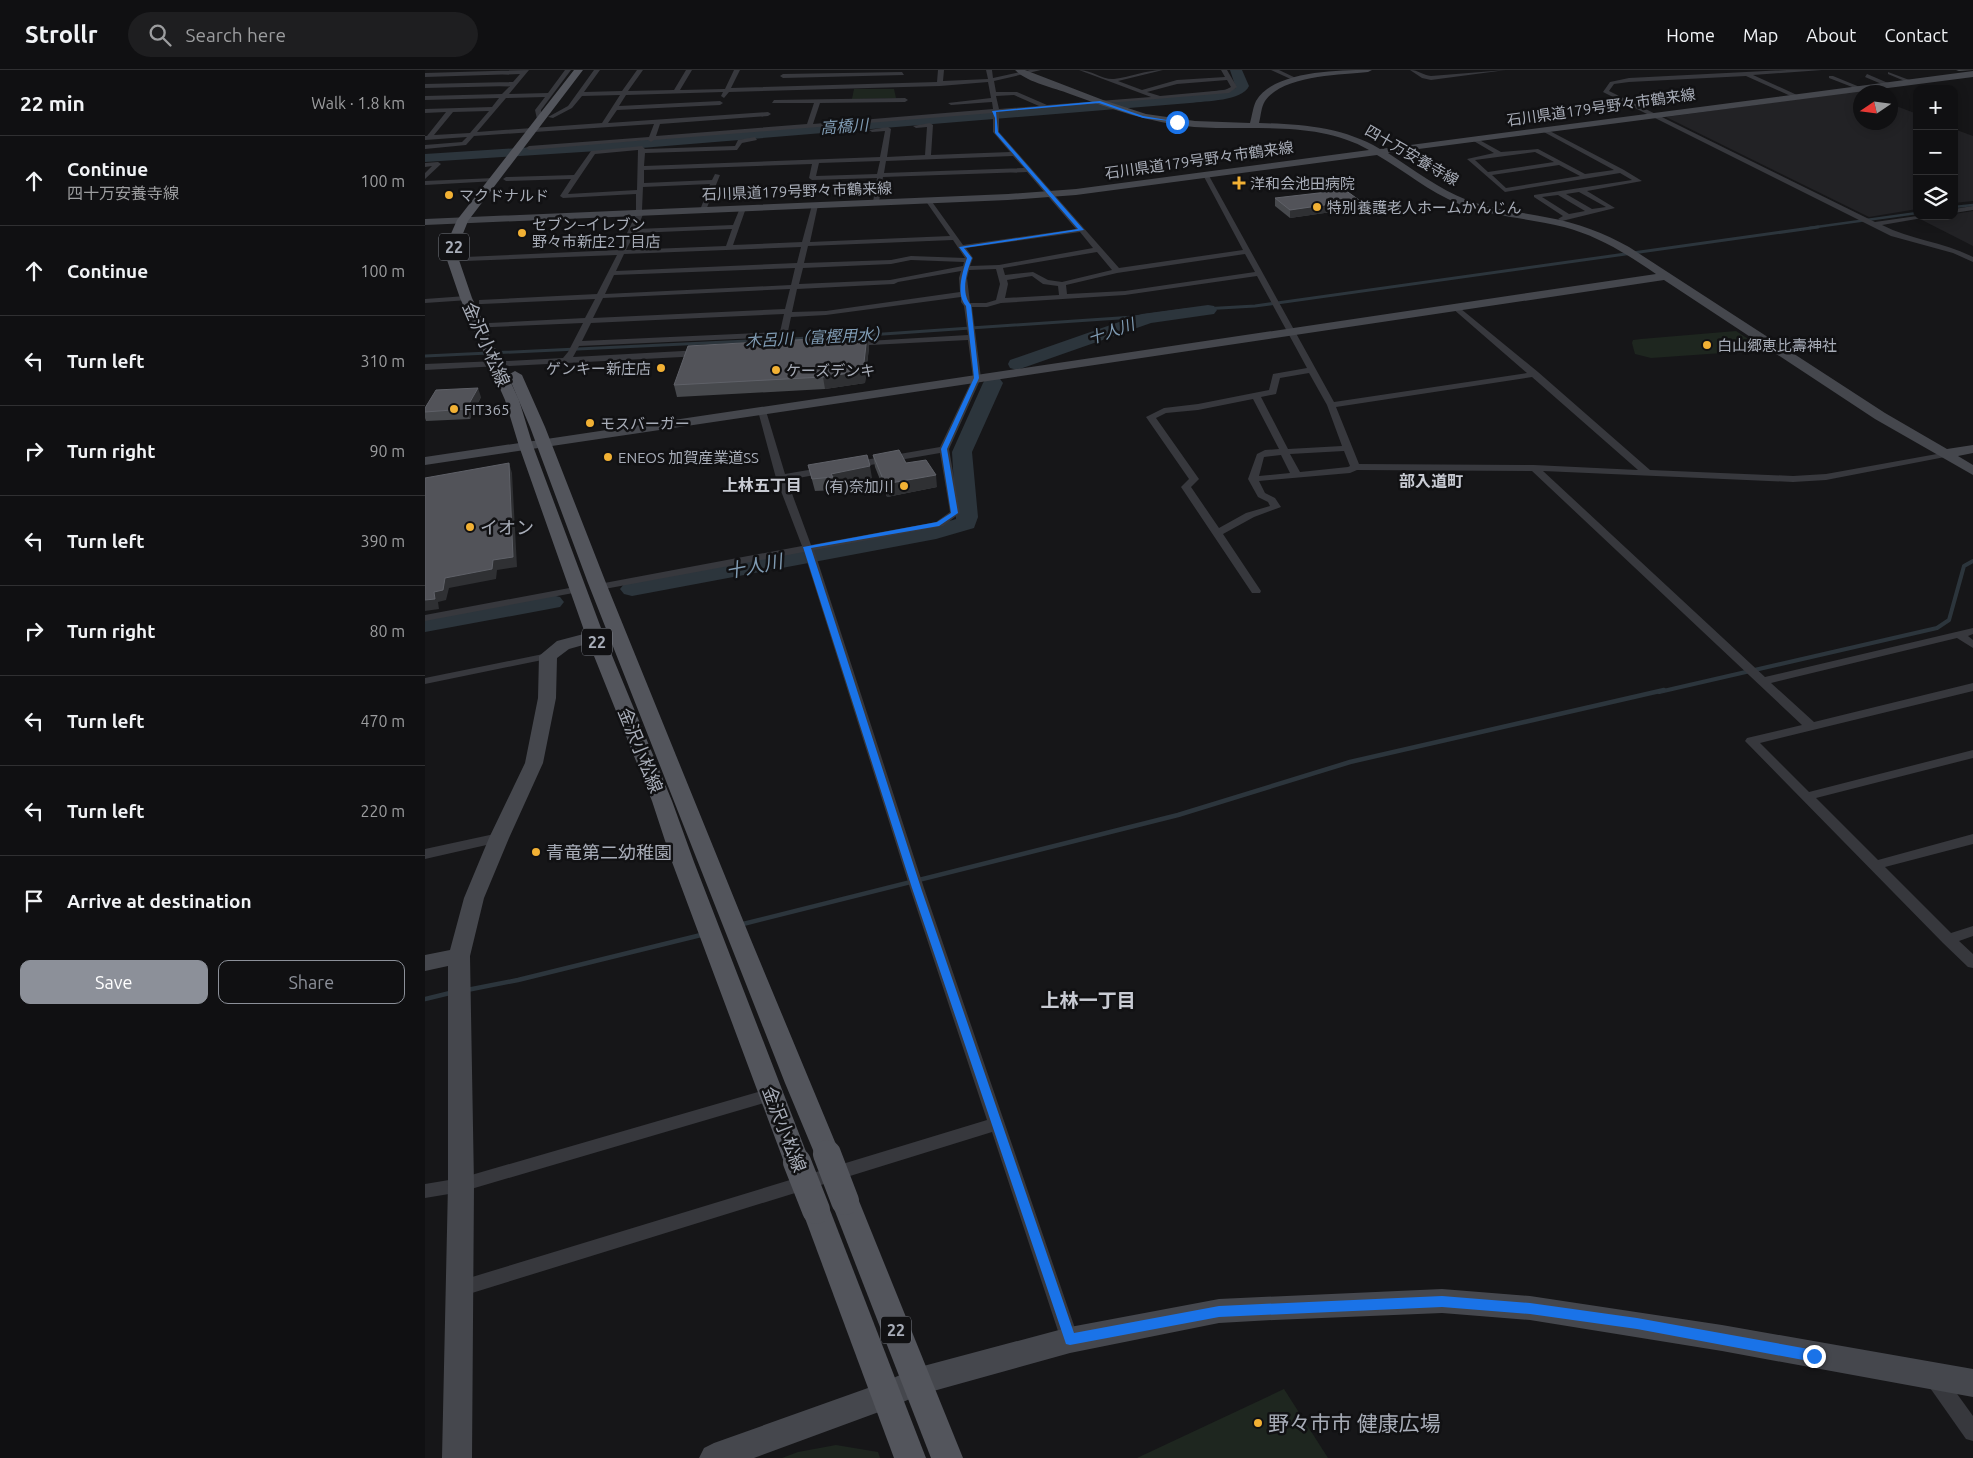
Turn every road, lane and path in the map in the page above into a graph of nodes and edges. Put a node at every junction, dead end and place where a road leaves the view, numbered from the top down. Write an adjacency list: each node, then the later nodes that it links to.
1 (568, 70): 51 (street)
2 (579, 70): 79 (main road, 金沢小松線 / 22)
3 (587, 70): 74 (main road, 金沢小松線 / 22)
4 (597, 70): 50 (street)
5 (640, 70): 49 (street)
6 (689, 70): 47 (street)
7 (737, 70): 46 (street)
8 (941, 70): 38 (street)
9 (989, 70): 33 (street)
10 (1038, 70): 23 (street)
11 (1082, 70): 35 (street)
12 (1160, 70): 21 (street)
13 (1224, 70): 31 (street)
14 (1273, 70): 34 (street)
15 (1369, 70): 34 (street)
16 (1413, 70): 17 (street)
17 (1503, 70)
18 (1714, 70): 29 (street)
19 (1819, 70): 25 (street)
20 (525, 71): 28 (street); 37 (street)
21 (1146, 71): 35 (street)
22 (902, 72): 24 (street); 43 (street)
23 (1022, 72): 33 (street); 63 (street, 四十万安養寺線)
24 (784, 73): 44 (street)
25 (1746, 74): 29 (street); 53 (street)
26 (1890, 74): 36 (street)
27 (1973, 74): 36 (street, 石川県道179号野々市鶴来線)
28 (425, 75)
29 (1725, 75): 73 (street)
30 (1867, 76): 39 (street)
31 (1230, 78): 48 (street); 56 (street)
32 (1831, 78): 42 (street)
33 (991, 80): 38 (street); 54 (street)
34 (1297, 80): 81 (street)
35 (1111, 81): 48 (street)
36 (1909, 81): 39 (street, 石川県道179号野々市鶴来線)
37 (515, 84): 41 (street); 52 (street)
38 (941, 84): 43 (street)
39 (1886, 84): 40 (street, 石川県道179号野々市鶴来線)
40 (1879, 85)
41 (425, 86)
42 (1853, 86)
43 (901, 87): 44 (street); 58 (street)
44 (780, 88): 46 (street); 60 (street)
45 (1853, 89): 53 (street, 石川県道179号野々市鶴来線)
46 (728, 90): 47 (street); 61 (street)
47 (676, 91): 49 (street)
48 (1140, 92): 56 (street)
49 (624, 93): 50 (street); 65 (street)
50 (580, 94): 74 (street)
51 (550, 95): 52 (street); 79 (street)
52 (504, 96): 55 (street); 67 (street)
53 (1795, 96): 73 (street, 石川県道179号野々市鶴来線)
54 (993, 97): 62 (street); 64 (street); 71 (street)
55 (425, 98)
56 (1159, 98): 63 (street)
57 (861, 100): 58 (street); 59 (street); 66 (street)
58 (905, 100): 76 (street)
59 (818, 101): 60 (street); 82 (street)
60 (774, 102): 70 (street)
61 (720, 103): 65 (street); 75 (street)
62 (951, 103)
63 (1106, 105): 64 (street); 81 (street, 四十万安養寺線)
64 (1048, 107): 71 (street)
65 (614, 108): 80 (street)
66 (859, 108)
67 (493, 109): 68 (street); 90 (street)
68 (451, 110): 69 (street); 91 (street)
69 (425, 111)
70 (768, 114): 75 (street); 89 (street)
71 (995, 114): 76 (street); 99 (street)
72 (857, 115): 78 (street)
73 (1653, 115): 88 (street, 石川県道179号野々市鶴来線); 140 (street)
74 (551, 117): 79 (main road, 金沢小松線 / 22)
75 (713, 118): 77 (street)
76 (909, 118): 78 (street)
77 (658, 122): 80 (street); 94 (street)
78 (855, 123): 82 (street)
79 (541, 124): 80 (street); 86 (main road, 金沢小松線 / 22); 96 (main road, 金沢小松線 / 22)
80 (604, 125)
81 (1254, 126): 98 (street, 四十万安養寺線)
82 (809, 127): 89 (street)
83 (905, 127): 101 (street)
84 (896, 128): 85 (street)
85 (888, 129): 87 (street); 102 (street)
86 (531, 130): 90 (street); 96 (main road, 金沢小松線 / 22)
87 (868, 130)
88 (1544, 130): 93 (street, 石川県道179号野々市鶴来線); 109 (street)
89 (761, 131): 94 (street)
90 (472, 134): 91 (street); 95 (street)
91 (427, 138)
92 (760, 139): 97 (street)
93 (1473, 139): 98 (street, 石川県道179号野々市鶴来線); 100 (street)
94 (651, 140): 96 (street)
95 (425, 147)
96 (523, 151): 116 (main road, 金沢小松線 / 22)
97 (641, 151): 107 (street); 115 (street)
98 (1380, 151): 112 (street, 石川県道179号野々市鶴来線); 139 (street, 四十万安養寺線)
99 (1015, 154): 101 (street); 108 (street)
100 (1499, 154): 104 (street); 110 (street)
101 (928, 158): 102 (street)
102 (882, 159): 103 (street); 111 (street)
103 (816, 161): 105 (street); 111 (street)
104 (1561, 163): 110 (street); 113 (street)
105 (722, 164): 107 (street); 117 (street)
106 (425, 165): 114 (street)
107 (640, 168): 119 (street)
108 (1029, 170): 111 (street); 123 (street)
109 (1621, 171): 113 (street); 121 (street)
110 (1487, 174): 120 (street)
111 (879, 175): 126 (street)
112 (1207, 175): 123 (street, 石川県道179号野々市鶴来線); 150 (street)
113 (1584, 176): 120 (street)
114 (425, 177)
115 (576, 177): 116 (street); 119 (street)
116 (500, 180): 118 (street); 136 (main road, 金沢小松線 / 22); 137 (main road, 金沢小松線 / 22)
117 (714, 182): 119 (street); 130 (street)
118 (425, 183)
119 (639, 189): 132 (street)
120 (1514, 189): 124 (street)
121 (1581, 190): 122 (street); 133 (street)
122 (1560, 193): 124 (street); 133 (street)
123 (1049, 194): 125 (street, 石川県道179号野々市鶴来線); 142 (street)
124 (1536, 196): 134 (street)
125 (927, 200): 126 (street, 石川県道179号野々市鶴来線); 144 (street)
126 (876, 202): 127 (street, 石川県道179号野々市鶴来線)
127 (815, 205): 128 (street, 石川県道179号野々市鶴来線); 145 (street)
128 (743, 208): 130 (street, 石川県道179号野々市鶴来線); 141 (street)
129 (1973, 208): 131 (street)
130 (703, 210): 132 (street, 石川県道179号野々市鶴来線)
131 (1958, 210)
132 (641, 212): 137 (street, 石川県道179号野々市鶴来線); 143 (street)
133 (1590, 212): 134 (street)
134 (1568, 216): 139 (street)
135 (1913, 218): 140 (street)
136 (463, 220): 137 (street, 石川県道179号野々市鶴来線); 138 (street, 石川県道179号野々市鶴来線); 168 (main road, 金沢小松線 / 22)
137 (476, 220): 151 (main road, 金沢小松線 / 22)
138 (425, 222)
139 (1558, 223): 160 (street, 四十万安養寺線)
140 (1872, 223): 152 (street)
141 (737, 227): 143 (street); 147 (street)
142 (1081, 230): 146 (street); 148 (street)
143 (633, 231): 149 (street)
144 (953, 238): 145 (street); 146 (street)
145 (806, 244): 147 (street); 155 (street)
146 (961, 247): 154 (street)
147 (729, 248): 149 (street)
148 (1097, 250): 156 (street); 157 (street)
149 (623, 251): 151 (street); 158 (street)
150 (1248, 251): 157 (street); 159 (street)
151 (465, 259): 171 (main road, 金沢小松線 / 22)
152 (1973, 260)
153 (891, 262): 154 (street); 155 (street); 164 (street)
154 (968, 264): 156 (street); 164 (street); 165 (street)
155 (800, 265): 158 (street); 163 (street)
156 (999, 268): 161 (street)
157 (1117, 271): 162 (street)
158 (611, 273): 166 (street)
159 (1258, 274): 167 (street); 178 (street)
160 (1666, 276): 173 (street); 199 (street, 四十万安養寺線)
161 (1003, 278): 162 (street); 170 (street)
162 (1062, 284): 167 (street)
163 (793, 288): 164 (street); 166 (street); 174 (street)
164 (898, 291): 165 (street); 174 (street)
165 (964, 294): 172 (street)
166 (599, 296): 171 (street); 175 (street)
167 (1063, 296): 170 (street)
168 (466, 298): 169 (street); 184 (main road, 金沢小松線 / 22)
169 (425, 301)
170 (1000, 301): 172 (street)
171 (482, 302): 176 (main road, 金沢小松線 / 22)
172 (968, 305): 177 (street)
173 (1455, 306): 178 (street); 188 (street)
174 (788, 313): 175 (street); 179 (street)
175 (588, 320): 176 (street); 181 (street)
176 (494, 329)
177 (971, 331): 180 (street); 189 (street)
178 (1291, 331): 187 (street); 189 (street)
179 (783, 338): 181 (street); 182 (street)
180 (838, 345)
181 (575, 347): 185 (street)
182 (791, 348)
183 (712, 352): 185 (street)
184 (500, 356): 185 (street); 186 (street); 193 (main road, 金沢小松線 / 22); 194 (main road, 金沢小松線 / 22)
185 (565, 360)
186 (425, 367)
187 (1313, 370): 190 (street); 191 (street)
188 (1535, 374): 191 (street); 204 (street)
189 (977, 378): 192 (street); 196 (street)
190 (1255, 396): 198 (street); 208 (street)
191 (1331, 405): 195 (street)
192 (762, 411): 193 (street); 206 (street)
193 (545, 443): 194 (street); 210 (main road, 金沢小松線 / 22)
194 (525, 446): 200 (street); 211 (main road, 金沢小松線 / 22)
195 (1347, 448): 198 (street); 201 (street)
196 (944, 449): 206 (street); 209 (street)
197 (1973, 449): 199 (street)
198 (1285, 452): 205 (street); 207 (street)
199 (1945, 454): 203 (street, 四十万安養寺線); 204 (street)
200 (425, 461)
201 (1355, 467): 202 (street); 205 (street)
202 (1534, 468): 204 (street); 219 (street)
203 (1973, 470)
204 (1647, 472)
205 (1297, 476): 207 (street)
206 (781, 478): 209 (street)
207 (1253, 479): 208 (street)
208 (1217, 533): 212 (street)
209 (809, 553): 210 (street); 237 (street)
210 (599, 587): 229 (main road, 金沢小松線 / 22)
211 (580, 589): 213 (street); 216 (main road, 金沢小松線 / 22)
212 (1256, 591)
213 (425, 618)
214 (1973, 631): 215 (street)
215 (1960, 635): 217 (street); 219 (street)
216 (595, 636): 218 (street); 229 (main road, 金沢小松線 / 22)
217 (1973, 645)
218 (548, 656): 220 (street); 225 (street)
219 (1761, 679): 222 (street)
220 (425, 681)
221 (1973, 686): 222 (street)
222 (1811, 726): 224 (street)
223 (1973, 754): 224 (street)
224 (1808, 796): 228 (street)
225 (499, 838): 227 (street); 232 (street)
226 (1973, 839): 228 (street)
227 (425, 854)
228 (1876, 865): 231 (street)
229 (723, 930): 236 (main road, 金沢小松線 / 22); 243 (main road, 金沢小松線 / 22, bridge)
230 (1973, 931): 231 (street)
231 (1948, 939): 234 (street)
232 (459, 956): 233 (street); 235 (street)
233 (425, 963)
234 (1973, 963)
235 (459, 995): 238 (street)
236 (772, 1094): 238 (street); 245 (main road, 金沢小松線 / 22, bridge)
237 (996, 1124): 240 (street); 241 (street)
238 (461, 1185): 239 (street); 240 (street)
239 (425, 1191)
240 (459, 1289): 247 (street)
241 (1070, 1340): 242 (street); 243 (street)
242 (1933, 1377): 244 (street); 246 (street)
243 (916, 1382): 245 (street); 250 (main road, 金沢小松線 / 22)
244 (1973, 1383)
245 (887, 1396): 248 (street); 249 (main road, 金沢小松線 / 22)
246 (1973, 1432)
247 (457, 1458)
248 (714, 1458)
249 (911, 1458)
250 (947, 1458)

